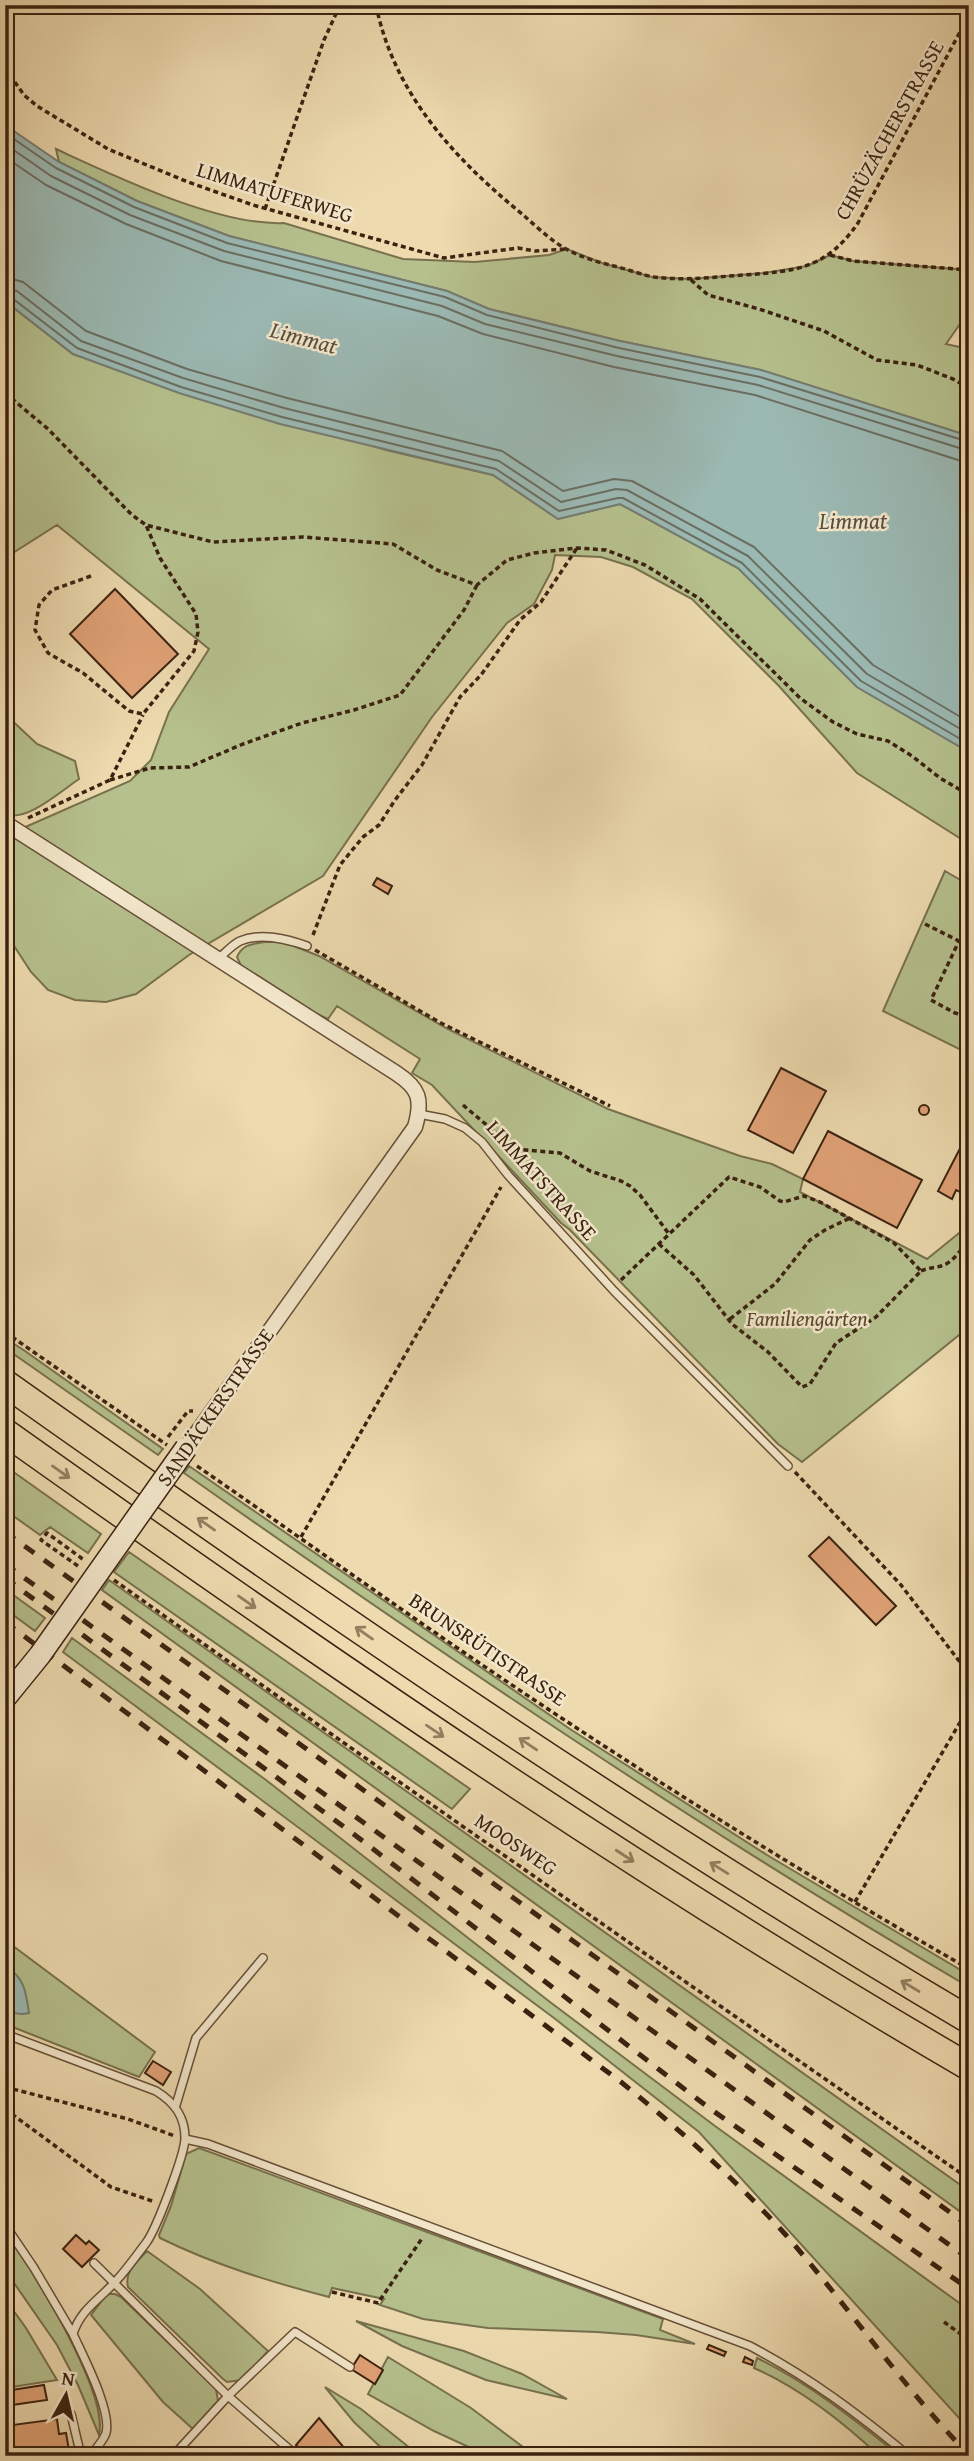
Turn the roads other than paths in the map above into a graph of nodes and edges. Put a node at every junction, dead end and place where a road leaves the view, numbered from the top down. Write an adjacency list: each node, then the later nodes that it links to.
1 (8, 825): 3 (street)
2 (307, 946): 3 (lane)
3 (217, 960): 4 (street)
4 (419, 1114): 7 (street, SANDÄCKERSTRASSE); 8 (lane, LIMMATSTRASSE)
5 (5, 1383): 11 (highway, one-way to 5)
6 (5, 1432): 13 (highway, one-way to 13)
7 (183, 1453): 9 (street, SANDÄCKERSTRASSE, bridge)
8 (788, 1466)
9 (5, 1698)
10 (263, 1958): 14 (lane)
11 (969, 2020)
12 (5, 2034): 14 (lane)
13 (969, 2067)
14 (176, 2105): 15 (lane)
15 (185, 2139): 18 (lane); 27 (lane)
16 (5, 2225): 19 (lane)
17 (94, 2263): 18 (lane)
18 (115, 2282): 19 (lane); 21 (lane)
19 (73, 2334): 24 (lane)
20 (349, 2367): 21 (lane)
21 (228, 2396): 25 (lane); 26 (lane)
22 (71, 2414): 23 (lane)
23 (81, 2456)
24 (91, 2456)
25 (173, 2456)
26 (297, 2456)
27 (909, 2456)

